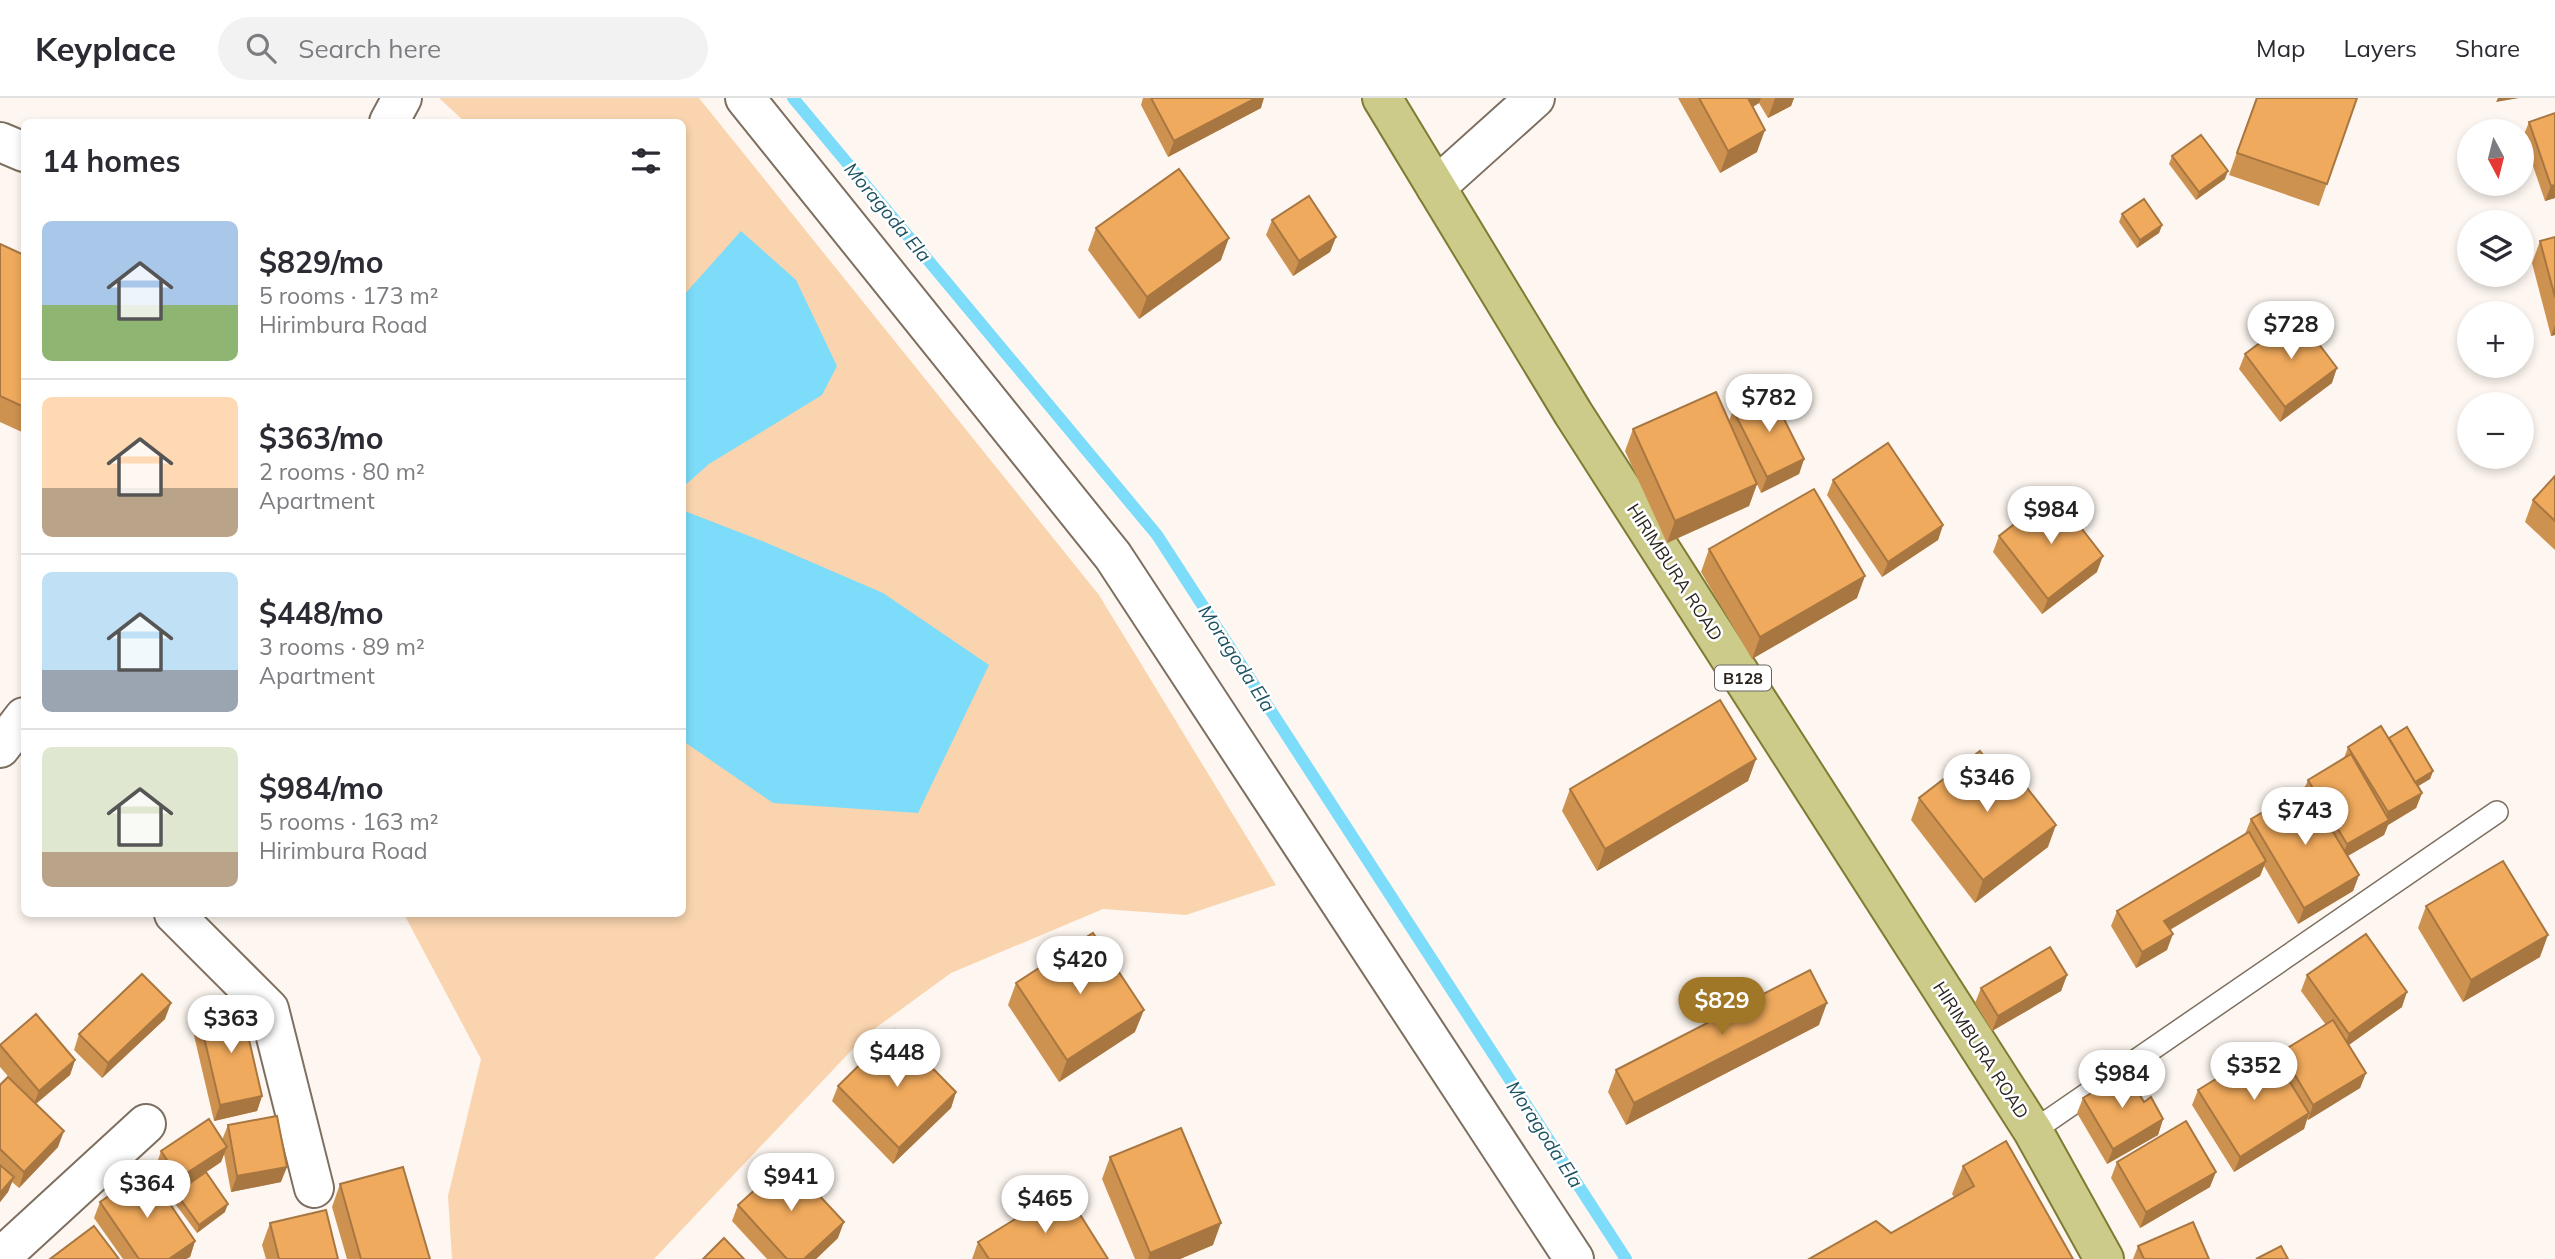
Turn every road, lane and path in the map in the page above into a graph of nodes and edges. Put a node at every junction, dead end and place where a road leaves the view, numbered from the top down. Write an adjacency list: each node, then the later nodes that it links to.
1 (402, 98): 5 (street)
2 (745, 98): 17 (street)
3 (1381, 98): 8 (main road, HIRIMBURA ROAD / B128)
4 (1535, 98): 8 (street)
5 (391, 119)
6 (0, 142): 7 (street)
7 (21, 151)
8 (1436, 187): 14 (main road, HIRIMBURA ROAD / B128)
9 (21, 721): 10 (street)
10 (0, 748)
11 (2497, 812): 14 (lane)
12 (177, 917): 15 (street)
13 (146, 1124): 16 (street)
14 (2033, 1131): 18 (main road, HIRIMBURA ROAD / B128)
15 (314, 1188)
16 (0, 1258)
17 (1574, 1259)
18 (2104, 1259)

